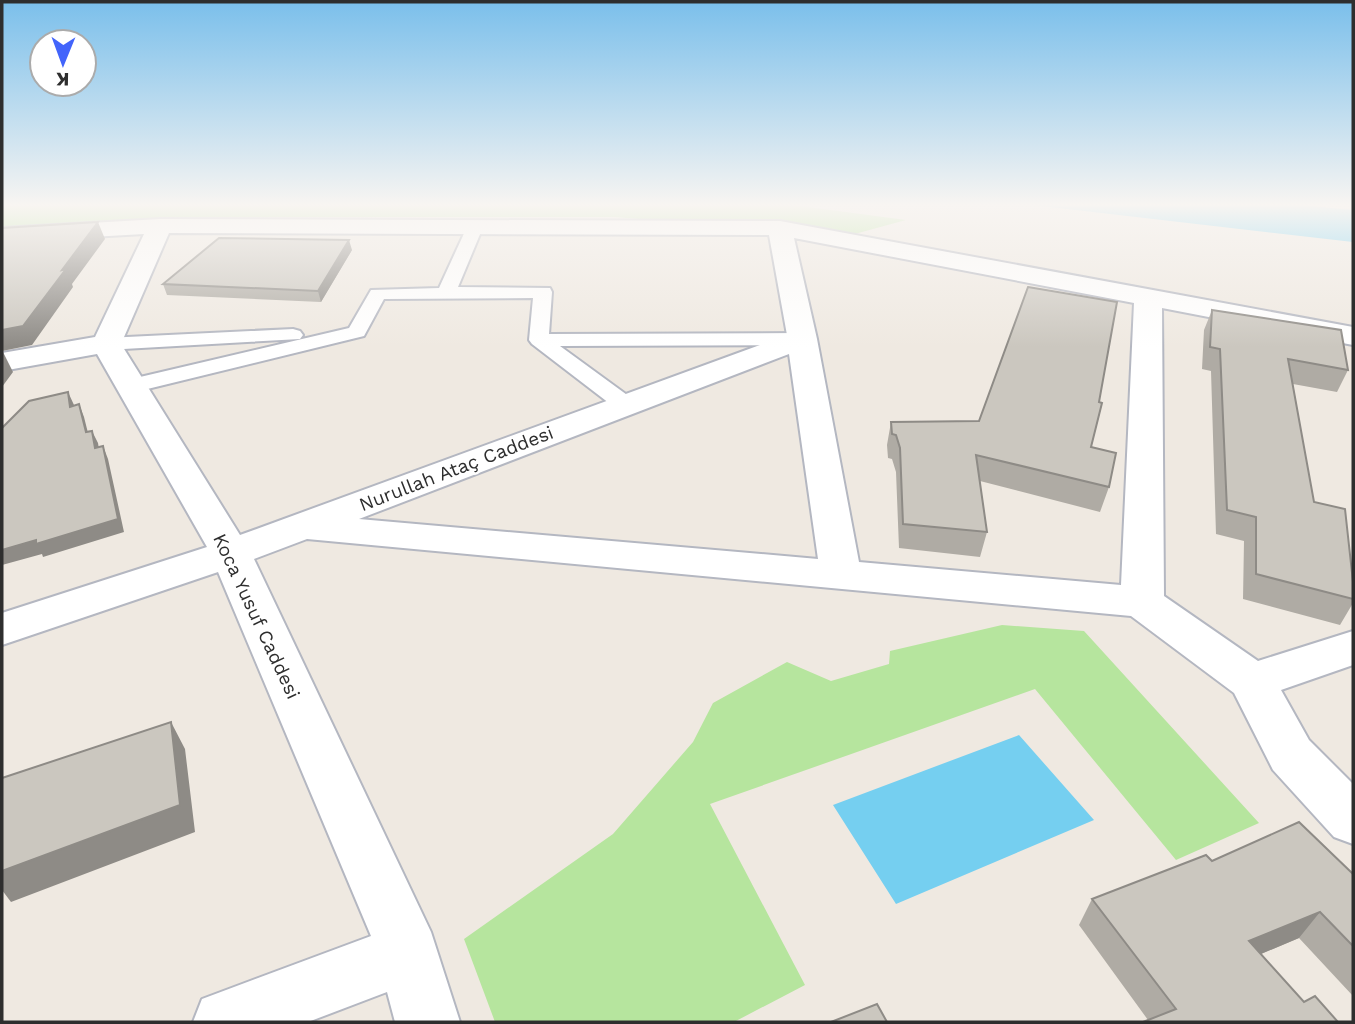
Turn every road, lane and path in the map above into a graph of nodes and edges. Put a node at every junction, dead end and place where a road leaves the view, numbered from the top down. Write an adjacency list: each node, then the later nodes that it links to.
1 (148, 252): 11 (street)
2 (464, 252): 5 (lane)
3 (785, 252): 9 (street)
4 (905, 252): 6 (street)
5 (446, 293): 7 (lane); 10 (lane)
6 (1148, 298): 8 (street); 18 (street)
7 (358, 332): 11 (lane); 13 (lane)
8 (1353, 336)
9 (802, 339): 10 (lane); 14 (street, Nurullah Ataç Caddesi); 17 (street)
10 (539, 340): 14 (lane)
11 (106, 344): 12 (street); 13 (street, Koca Yusuf Caddesi)
12 (2, 362)
13 (131, 386): 16 (street, Koca Yusuf Caddesi)
14 (626, 405): 15 (street, Nurullah Ataç Caddesi)
15 (301, 526): 16 (street, Nurullah Ataç Caddesi); 17 (street)
16 (231, 553): 19 (street, Nurullah Ataç Caddesi); 23 (street, Koca Yusuf Caddesi)
17 (841, 576): 18 (street)
18 (1142, 601): 21 (street)
19 (2, 629)
20 (1353, 648): 21 (street)
21 (1252, 681): 22 (street)
22 (1353, 820)
23 (409, 953): 24 (street); 25 (street, Koca Yusuf Caddesi)
24 (225, 1022)
25 (427, 1022)

